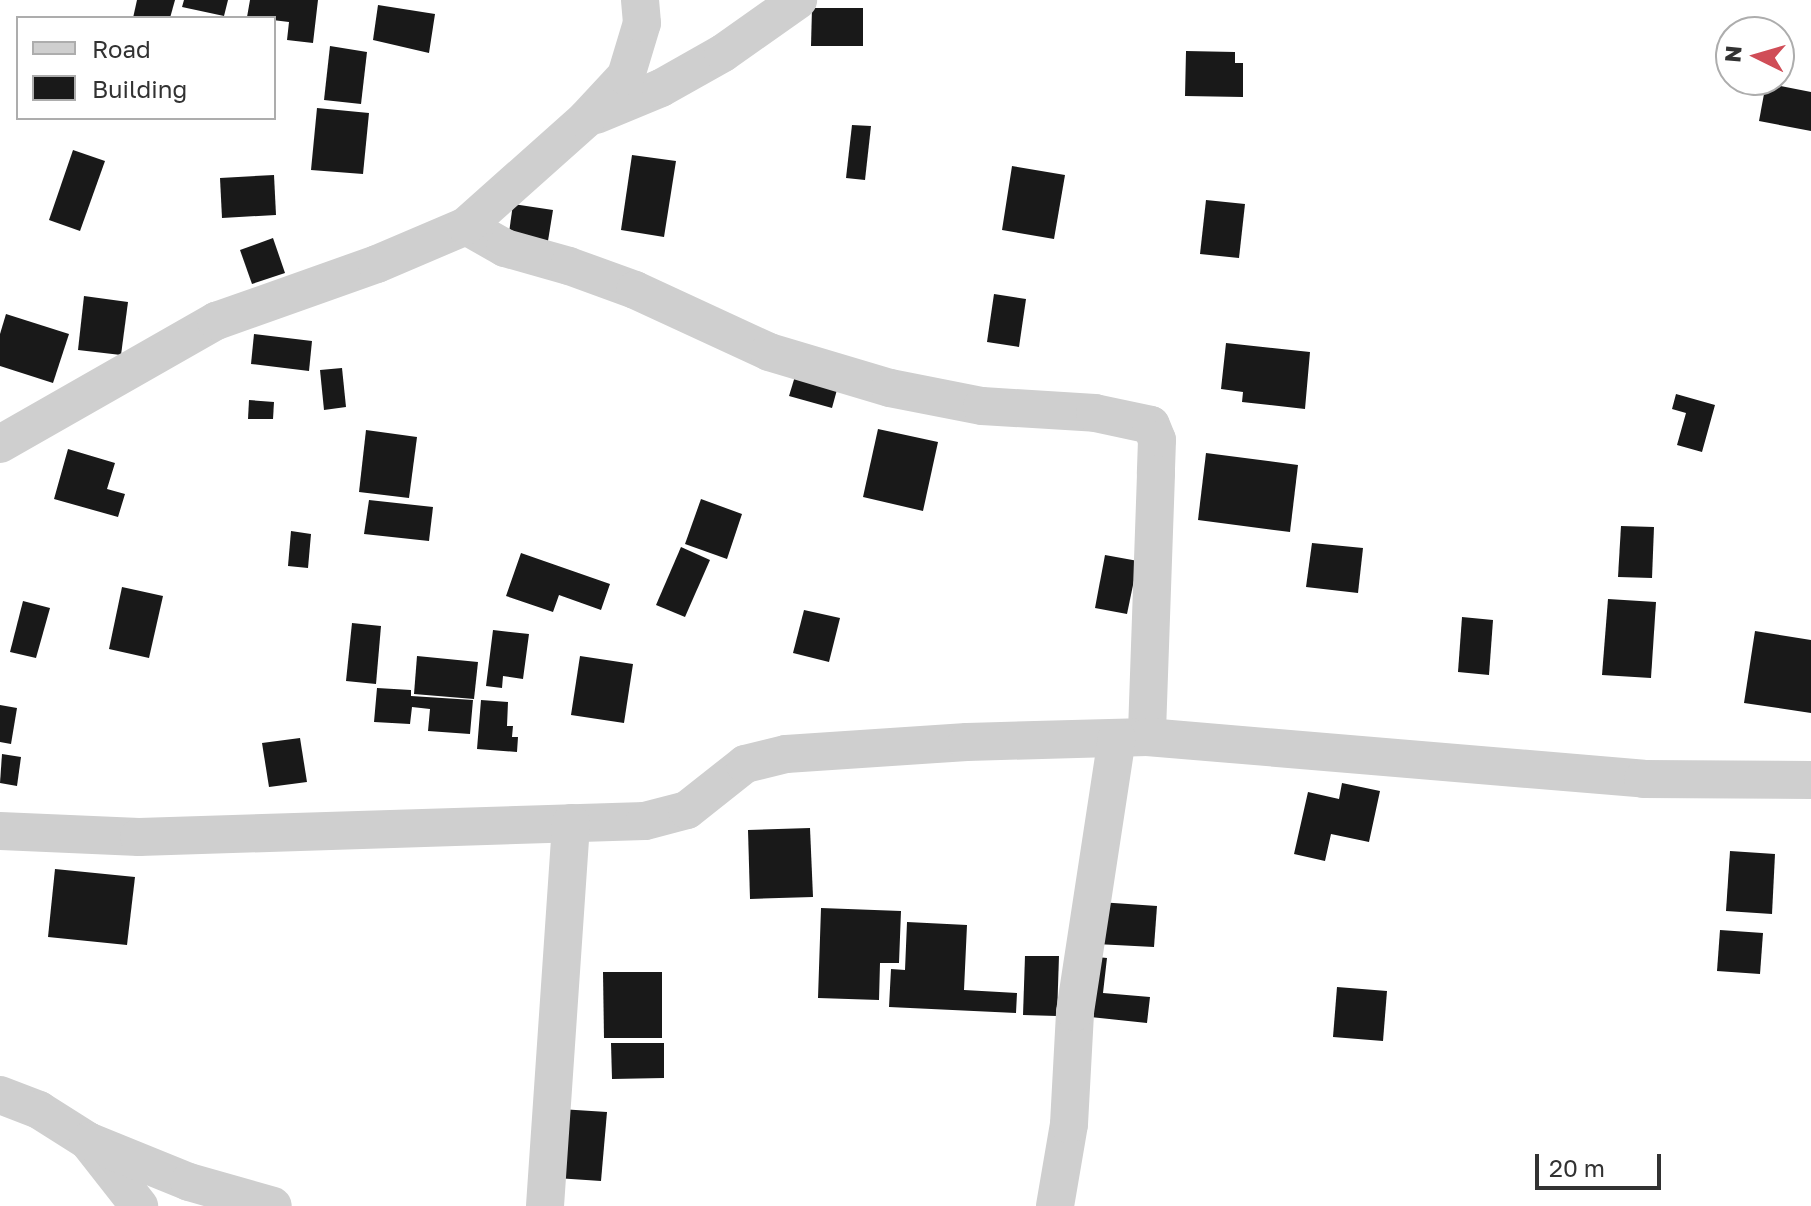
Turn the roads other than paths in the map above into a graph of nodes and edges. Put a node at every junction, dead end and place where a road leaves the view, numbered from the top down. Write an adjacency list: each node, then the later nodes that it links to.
1 (640, 0): 3 (street)
2 (798, 0): 3 (street)
3 (586, 119): 4 (street)
4 (466, 226): 5 (street); 6 (street)
5 (0, 444)
6 (1132, 738): 7 (street); 8 (street); 15 (street)
7 (1811, 780)
8 (571, 823): 9 (street); 14 (street)
9 (0, 831)
10 (0, 1095): 11 (street)
11 (88, 1141): 12 (street); 13 (street)
12 (127, 1198)
13 (273, 1206)
14 (545, 1206)
15 (1055, 1206)

